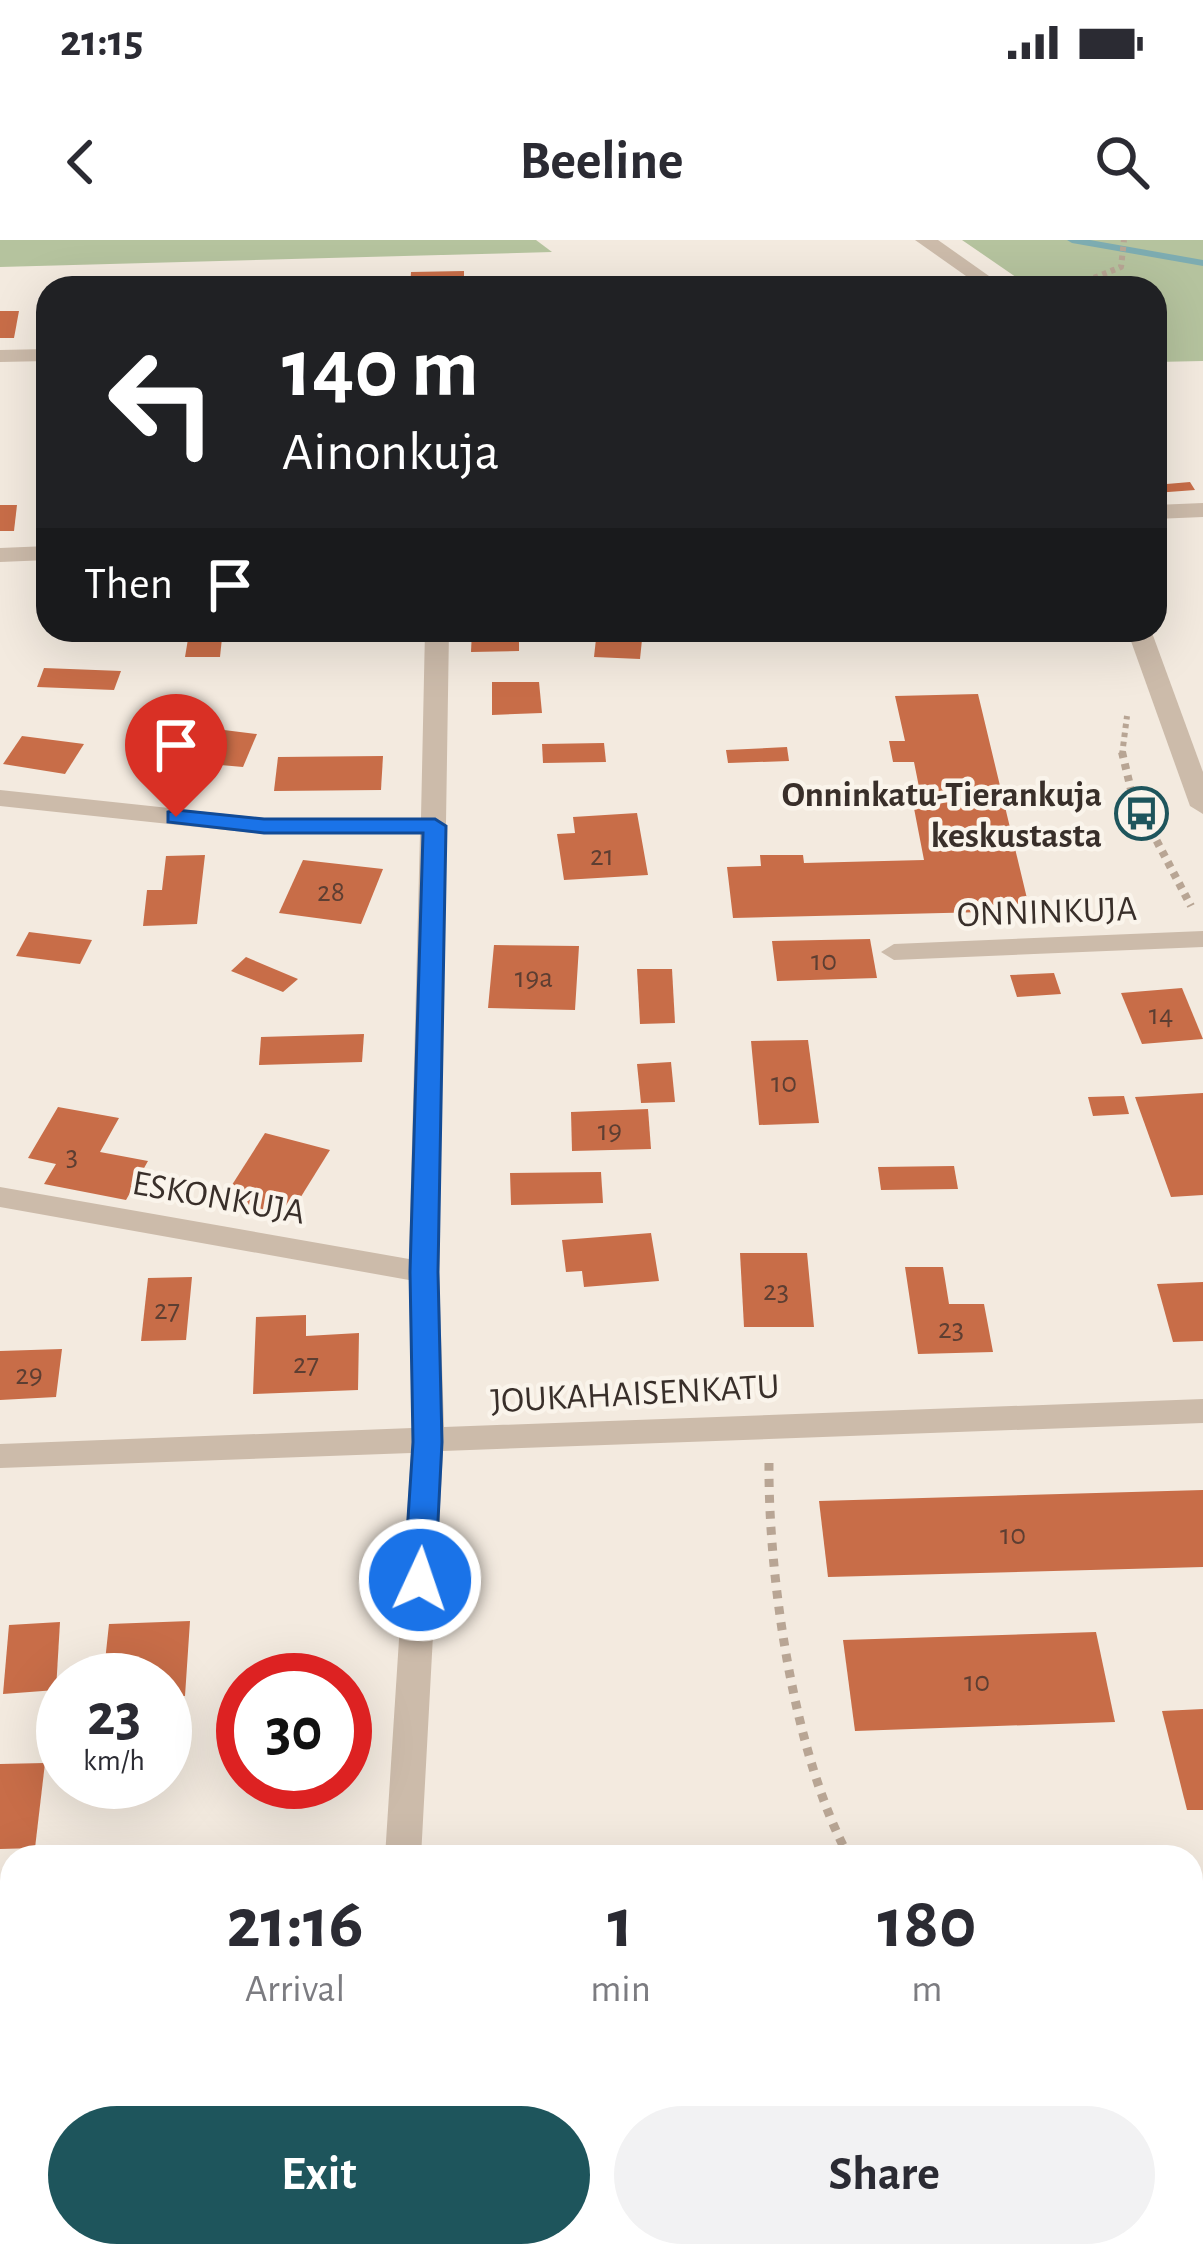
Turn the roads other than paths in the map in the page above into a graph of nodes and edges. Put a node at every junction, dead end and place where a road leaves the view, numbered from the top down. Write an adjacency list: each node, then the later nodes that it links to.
1 (925, 240): 2 (street)
2 (978, 276)
3 (36, 355): 4 (street)
4 (0, 356)
5 (1203, 510): 6 (street)
6 (1167, 512)
7 (36, 554): 8 (street)
8 (0, 555)
9 (437, 642): 14 (street)
10 (1145, 642): 11 (street)
11 (1187, 725): 13 (street)
12 (0, 798): 14 (street)
13 (1203, 806)
14 (435, 826): 18 (street)
15 (1203, 939): 16 (street, ONNINKUJA)
16 (894, 952)
17 (0, 1197): 18 (street, ESKONKUJA)
18 (424, 1272): 20 (street)
19 (1203, 1412): 20 (street, JOUKAHAISENKATU)
20 (428, 1442): 21 (street, JOUKAHAISENKATU); 22 (street)
21 (0, 1456)
22 (405, 1845)

